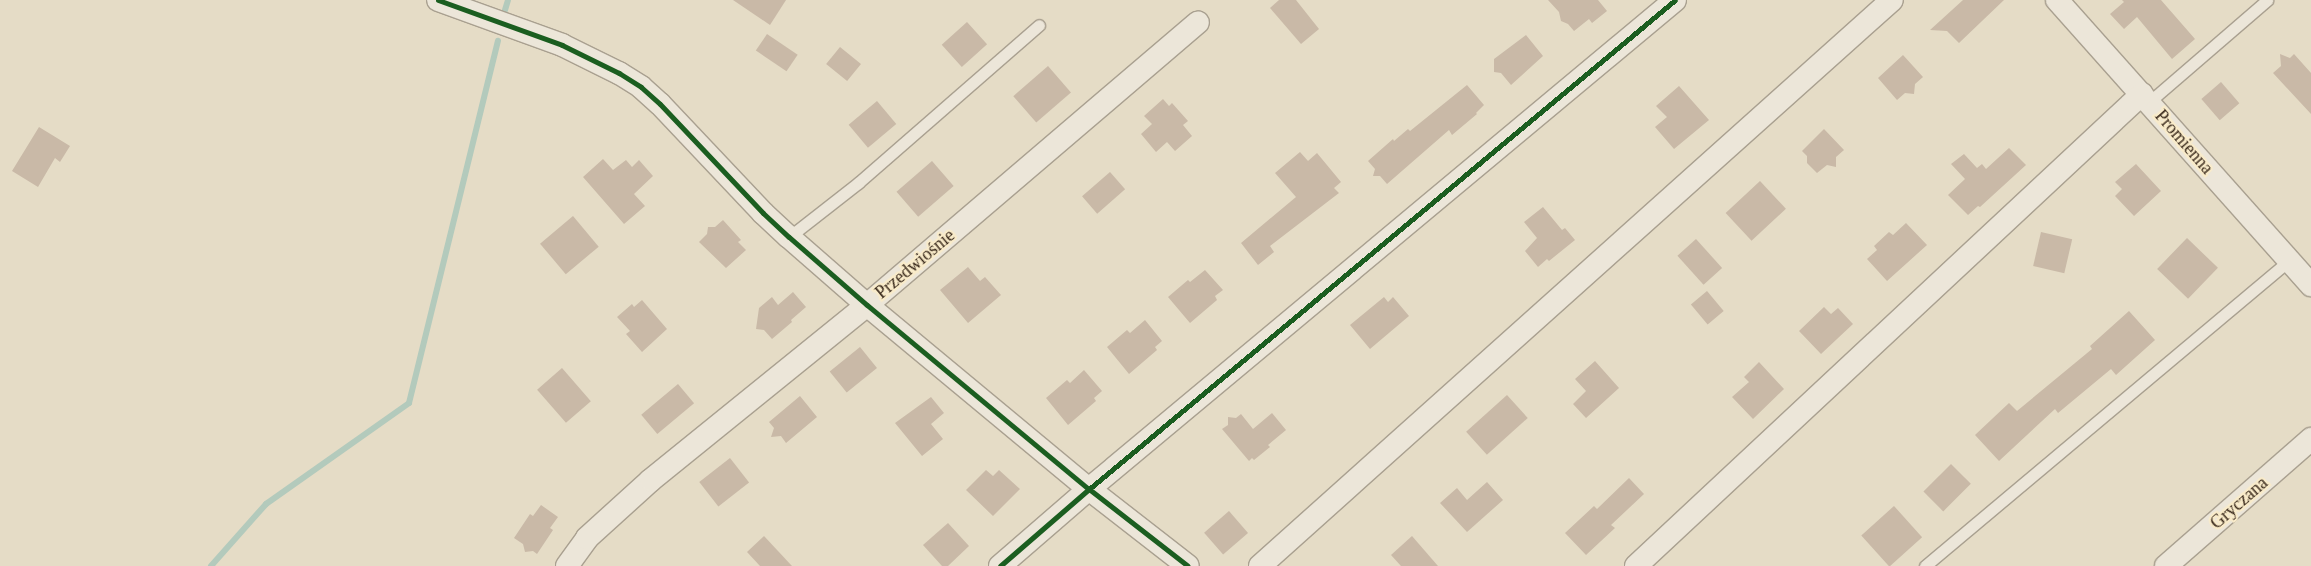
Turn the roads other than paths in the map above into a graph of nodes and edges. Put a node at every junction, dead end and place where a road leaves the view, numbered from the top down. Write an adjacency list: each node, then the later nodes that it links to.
1 (438, 0): 9 (street)
2 (1675, 0): 14 (street)
3 (1892, 0): 18 (street)
4 (2057, 0): 8 (street, Promienna)
5 (2267, 0): 8 (lane)
6 (1198, 22): 12 (street, Przedwiośnie)
7 (1039, 25): 9 (lane)
8 (2146, 98): 10 (street, Promienna); 19 (street)
9 (789, 237): 12 (street)
10 (2288, 261): 11 (street, Promienna); 20 (lane)
11 (2311, 285)
12 (867, 305): 14 (street); 15 (street, Przedwiośnie)
13 (2311, 439): 21 (street, Gryczana)
14 (1089, 489): 16 (street); 17 (street)
15 (567, 566)
16 (1000, 566)
17 (1188, 566)
18 (1260, 566)
19 (1636, 566)
20 (1925, 566)
21 (2166, 566)

